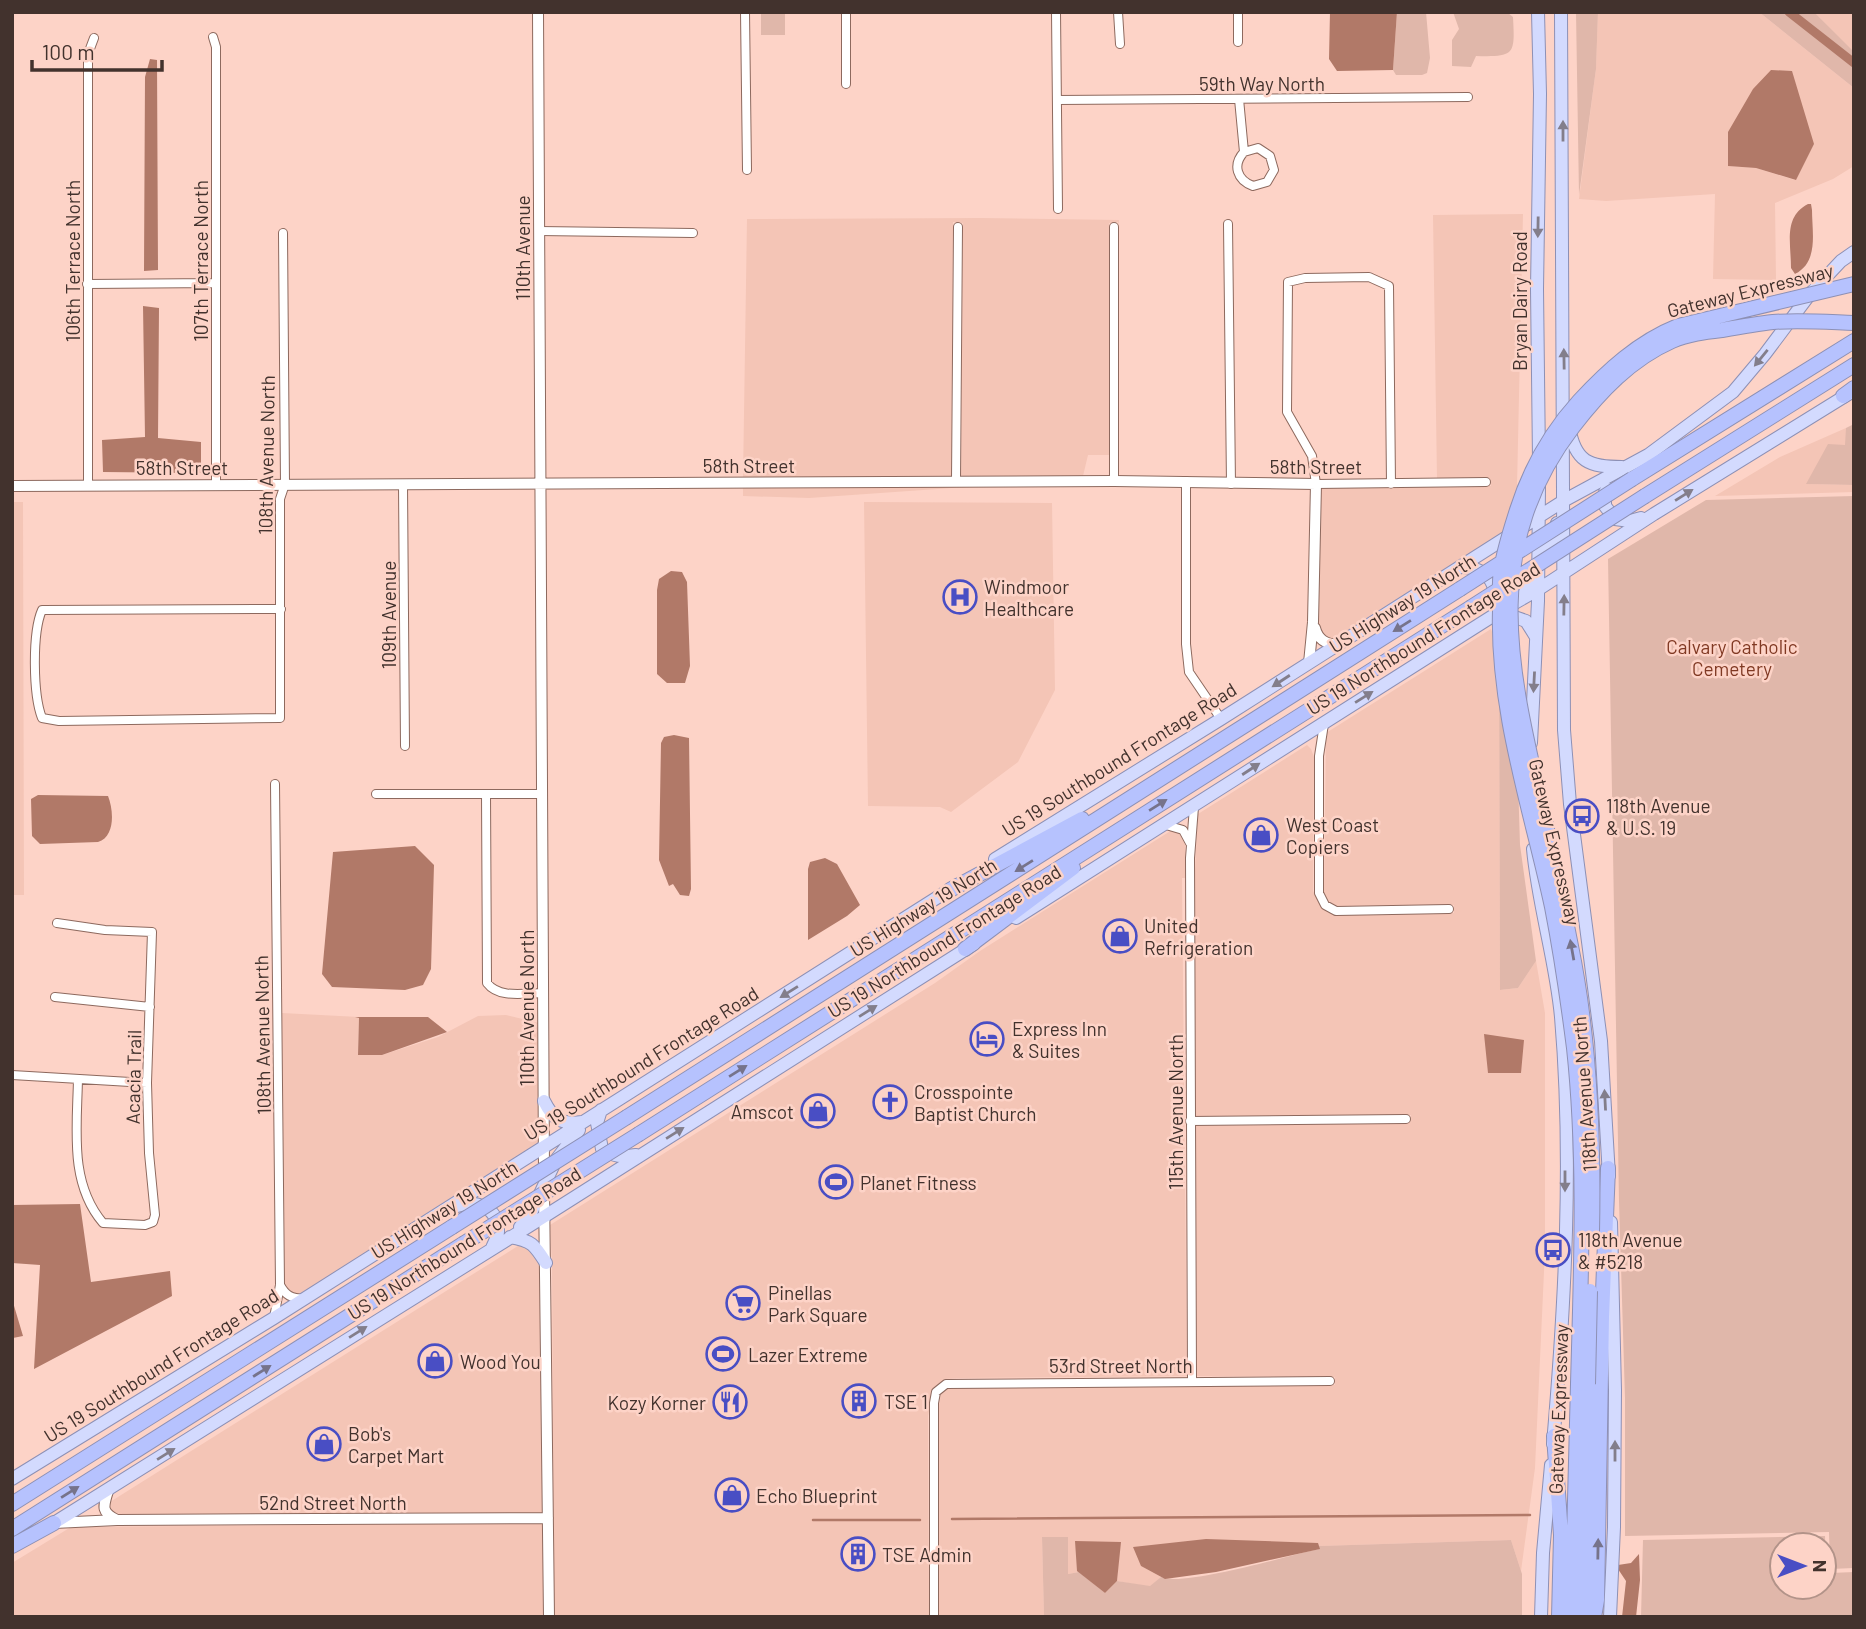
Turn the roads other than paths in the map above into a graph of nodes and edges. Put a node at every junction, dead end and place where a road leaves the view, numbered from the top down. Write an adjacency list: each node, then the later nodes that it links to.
1 (538, 12): 23 (street, 110th Avenue)
2 (745, 12): 18 (street)
3 (846, 12): 13 (street)
4 (1056, 12): 16 (street)
5 (1118, 12): 12 (street)
6 (1238, 12): 11 (street)
7 (1538, 12): 53 (main road, Bryan Dairy Road, one-way to 53)
8 (1561, 12): 34 (main road, one-way to 8)
9 (94, 37): 28 (street, 106th Terrace North)
10 (214, 37): 27 (street, 107th Terrace North)
11 (1238, 42)
12 (1120, 44)
13 (846, 83)
14 (1468, 97): 15 (street, 59th Way North)
15 (1239, 99): 16 (street, 59th Way North); 17 (street)
16 (1057, 100): 19 (street)
17 (1244, 152): 17 (street)
18 (747, 170)
19 (1058, 209)
20 (1228, 224): 44 (street)
21 (1114, 226): 38 (street)
22 (958, 227): 37 (street)
23 (539, 231): 25 (street); 43 (street, 110th Avenue)
24 (283, 233): 41 (street, 108th Avenue North)
25 (693, 233)
26 (1854, 252): 35 (main road, US 19 Southbound Frontage Road, one-way to 35)
27 (216, 283): 28 (street); 47 (street, 107th Terrace North)
28 (88, 284): 50 (street, 106th Terrace North)
29 (1854, 284): 114 (highway, Gateway Expressway, bridge)
30 (1854, 323): 114 (highway, Gateway Expressway, one-way to 30, bridge)
31 (1854, 341): 36 (highway, US Highway 19 North)
32 (1854, 365): 80 (highway, US Highway 19 North, one-way to 32, bridge)
33 (1850, 392): 52 (main road, US 19 Northbound Frontage Road, one-way to 33)
34 (1564, 398): 36 (main road); 51 (main road)
35 (1648, 454): 36 (main road, US 19 Southbound Frontage Road); 52 (main road)
36 (1629, 473): 48 (main road, US 19 Southbound Frontage Road); 74 (highway, US Highway 19 North, one-way to 74, bridge)
37 (956, 481): 38 (street, 58th Street); 43 (street, 58th Street)
38 (1114, 481): 39 (street, 58th Street)
39 (1186, 481): 44 (street, 58th Street); 69 (street)
40 (1486, 482): 46 (street, 58th Street)
41 (285, 484): 42 (street, 58th Street); 47 (street, 58th Street); 62 (street, 108th Avenue North)
42 (402, 484): 43 (street, 58th Street); 72 (street, 109th Avenue)
43 (539, 484): 78 (street, 110th Avenue North)
44 (1231, 484): 45 (street, 58th Street)
45 (1315, 484): 46 (street, 58th Street); 46 (street); 65 (street)
46 (1391, 484)
47 (216, 485): 50 (street, 58th Street)
48 (1592, 485): 51 (main road, US 19 Southbound Frontage Road); 55 (main road)
49 (12, 486): 50 (street, 58th Street)
50 (88, 486)
51 (1565, 500): 53 (main road, US 19 Southbound Frontage Road); 55 (main road)
52 (1654, 514): 56 (main road, US 19 Northbound Frontage Road)
53 (1540, 517): 54 (main road, US 19 Southbound Frontage Road); 55 (main road); 57 (main road, Bryan Dairy Road)
54 (1503, 541): 57 (main road); 58 (main road, US 19 Southbound Frontage Road)
55 (1560, 542): 56 (main road); 57 (main road); 59 (main road)
56 (1604, 546): 59 (main road, US 19 Northbound Frontage Road)
57 (1544, 557): 59 (main road); 60 (main road, Bryan Dairy Road); 61 (main road)
58 (1462, 567): 64 (main road); 67 (main road, US 19 Southbound Frontage Road)
59 (1564, 571): 60 (main road, US 19 Northbound Frontage Road); 100 (main road, 118th Avenue North, one-way to 59)
60 (1539, 589): 61 (main road, US 19 Northbound Frontage Road); 66 (main road, 118th Avenue North)
61 (1522, 599): 63 (main road, US 19 Northbound Frontage Road)
62 (281, 608): 62 (street, 108th Avenue North)
63 (1499, 612): 64 (main road, US 19 Northbound Frontage Road); 66 (main road)
64 (1484, 621): 70 (main road, US 19 Northbound Frontage Road, one-way to 64)
65 (1313, 622): 67 (street); 68 (street)
66 (1536, 637): 115 (main road, 118th Avenue North, one-way to 115)
67 (1338, 645): 68 (main road, US 19 Southbound Frontage Road)
68 (1309, 663): 69 (main road, US 19 Southbound Frontage Road, one-way to 69)
69 (1221, 719): 83 (main road, US 19 Southbound Frontage Road)
70 (1324, 723): 71 (main road, US 19 Northbound Frontage Road); 73 (street)
71 (1298, 739): 73 (street); 79 (main road, US 19 Northbound Frontage Road, one-way to 71)
72 (405, 746)
73 (1319, 756): 84 (street)
74 (1164, 777): 83 (highway); 118 (highway, US Highway 19 North, one-way to 118, bridge)
75 (275, 784): 109 (street, 108th Avenue North)
76 (376, 794): 77 (street)
77 (486, 794): 78 (street); 87 (street)
78 (543, 794): 87 (street, 110th Avenue North)
79 (1194, 807): 81 (main road, US 19 Northbound Frontage Road); 82 (street, 115th Avenue North)
80 (1133, 821): 86 (highway); 122 (highway, US Highway 19 North, one-way to 80, bridge)
81 (1166, 825): 82 (street); 86 (main road, US 19 Northbound Frontage Road)
82 (1190, 843): 97 (street, 115th Avenue North)
83 (950, 890): 94 (main road, US 19 Southbound Frontage Road, one-way to 94)
84 (1449, 909)
85 (57, 923): 89 (street, Acacia Trail)
86 (965, 949): 99 (main road, US 19 Northbound Frontage Road, one-way to 86)
87 (544, 993): 93 (street, 110th Avenue North)
88 (55, 997): 89 (street)
89 (150, 1007): 92 (street, Acacia Trail)
90 (12, 1075): 91 (street)
91 (78, 1079): 92 (street); 92 (street, Acacia Trail)
92 (147, 1083)
93 (544, 1101): 96 (main road); 98 (street, 110th Avenue North)
94 (602, 1110): 96 (main road, US 19 Southbound Frontage Road); 99 (main road)
95 (1406, 1119): 97 (street)
96 (586, 1121): 98 (main road, US 19 Southbound Frontage Road); 103 (main road)
97 (1190, 1121): 112 (street, 115th Avenue North)
98 (544, 1148): 102 (main road, US 19 Southbound Frontage Road); 103 (street, 110th Avenue North)
99 (641, 1154): 101 (main road, US 19 Northbound Frontage Road)
100 (1608, 1168): 130 (highway, one-way to 100); 131 (main road, 118th Avenue North, one-way to 100)
101 (601, 1180): 103 (main road); 105 (main road, US 19 Northbound Frontage Road)
102 (490, 1181): 103 (main road); 104 (main road, US 19 Southbound Frontage Road)
103 (544, 1181): 105 (street, 110th Avenue North); 106 (main road)
104 (444, 1210): 107 (main road); 110 (main road, US 19 Southbound Frontage Road)
105 (545, 1216): 106 (main road, US 19 Northbound Frontage Road); 108 (street, 110th Avenue North)
106 (510, 1237): 107 (main road, US 19 Northbound Frontage Road); 108 (main road)
107 (492, 1248): 117 (main road, US 19 Northbound Frontage Road, one-way to 107)
108 (546, 1263): 119 (street, 110th Avenue North)
109 (280, 1285): 110 (street); 111 (street, 108th Avenue North)
110 (304, 1299): 111 (main road, US 19 Southbound Frontage Road)
111 (274, 1318): 116 (main road, US 19 Southbound Frontage Road)
112 (1192, 1380): 113 (street, 53rd Street North); 125 (street, 53rd Street North)
113 (1330, 1381)
114 (1583, 1384): 128 (highway, Gateway Expressway); 129 (highway, Gateway Expressway)
115 (1554, 1436): 126 (main road, 118th Avenue North); 127 (highway)
116 (14, 1476)
117 (108, 1490): 120 (street); 121 (main road, US 19 Northbound Frontage Road)
118 (12, 1502)
119 (548, 1518): 120 (street, 52nd Street North); 124 (street, 110th Avenue North)
120 (117, 1520): 121 (street, 52nd Street North)
121 (54, 1523): 123 (highway)
122 (12, 1528)
123 (12, 1546)
124 (549, 1617)
125 (934, 1617)
126 (1541, 1617)
127 (1559, 1617)
128 (1572, 1617)
129 (1583, 1617)
130 (1594, 1617)
131 (1610, 1617)

